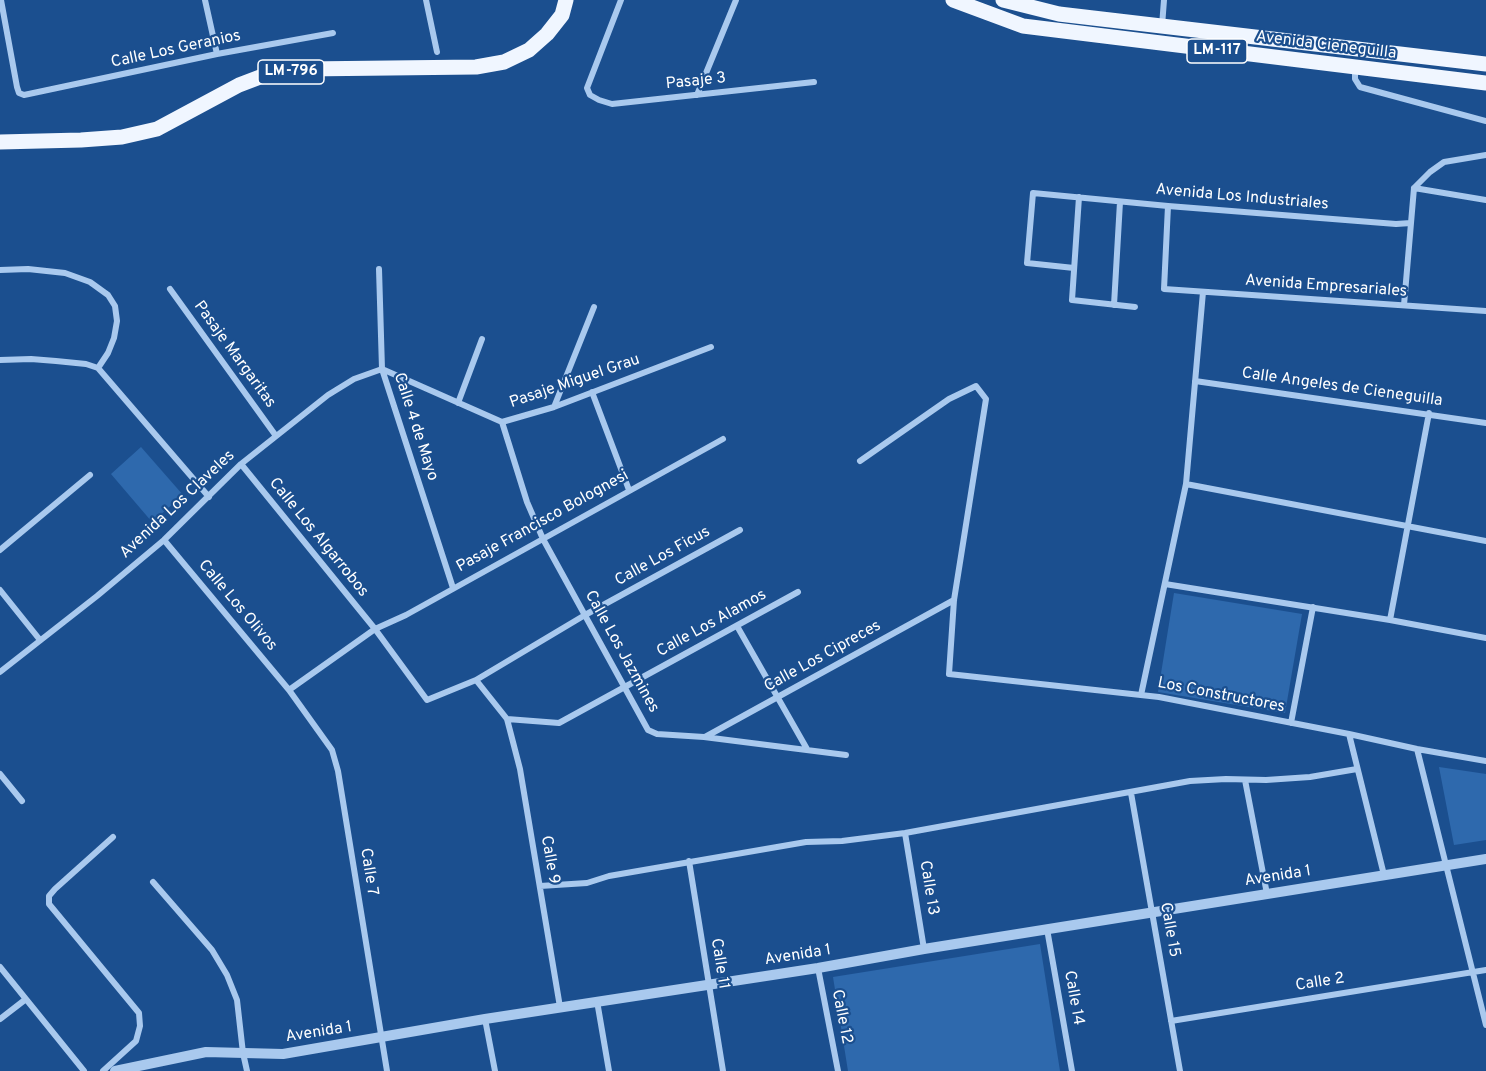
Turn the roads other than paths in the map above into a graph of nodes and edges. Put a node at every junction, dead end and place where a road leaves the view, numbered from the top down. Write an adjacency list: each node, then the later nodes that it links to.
1 (1, 0): 14 (street, Calle Los Geranios)
2 (205, 0): 14 (street)
3 (426, 0): 13 (street)
4 (566, 0): 21 (main road, LM-796)
5 (621, 0): 19 (street, Pasaje 3)
6 (736, 0): 19 (street)
7 (953, 0): 10 (main road, Avenida Cieneguilla / LM-117)
8 (1003, 0): 11 (main road, Avenida Cieneguilla / LM-117)
9 (1164, 0): 11 (street)
10 (971, 3): 16 (main road, Avenida Cieneguilla / LM-117)
11 (1162, 26): 15 (main road, Avenida Cieneguilla / LM-117)
12 (333, 33): 14 (street, Calle Los Geranios)
13 (437, 52)
14 (217, 54)
15 (1486, 64)
16 (1355, 68): 18 (main road, Avenida Cieneguilla / LM-117); 20 (street)
17 (814, 82): 19 (street, Pasaje 3)
18 (1486, 83)
19 (697, 95)
20 (1486, 121)
21 (0, 142)
22 (1486, 155): 23 (street)
23 (1414, 188): 25 (street); 28 (street)
24 (1079, 197): 26 (street, Avenida Los Industriales); 29 (street); 29 (street, Avenida Los Industriales)
25 (1486, 200)
26 (1120, 202): 27 (street, Avenida Los Industriales); 34 (street)
27 (1168, 206): 28 (street, Avenida Los Industriales); 33 (street, Avenida Empresariales)
28 (1410, 223): 35 (street)
29 (1074, 268): 34 (street)
30 (379, 269): 43 (street, Calle 4 de Mayo)
31 (0, 270): 42 (street)
32 (170, 289): 51 (street, Pasaje Margaritas)
33 (1203, 292): 35 (street, Avenida Empresariales); 44 (street)
34 (1114, 304): 37 (street)
35 (1404, 305): 38 (street, Avenida Empresariales)
36 (594, 307): 47 (street)
37 (1135, 307)
38 (1486, 311)
39 (482, 339): 46 (street)
40 (711, 347): 45 (street, Pasaje Miguel Grau)
41 (0, 360): 42 (street)
42 (98, 368): 58 (street)
43 (382, 369): 46 (street, Pasaje Miguel Grau); 51 (street, Avenida Los Claveles); 66 (street, Calle 4 de Mayo)
44 (1195, 381): 48 (street, Calle Angeles de Cieneguilla); 56 (street)
45 (592, 392): 47 (street, Pasaje Miguel Grau); 57 (street)
46 (458, 403): 49 (street, Pasaje Miguel Grau)
47 (554, 406): 49 (street, Pasaje Miguel Grau)
48 (1429, 413): 50 (street, Calle Angeles de Cieneguilla); 59 (street)
49 (501, 422): 61 (street, Calle Los Jazmines)
50 (1486, 423)
51 (276, 436): 54 (street, Avenida Los Claveles)
52 (723, 439): 57 (street, Pasaje Francisco Bolognesi)
53 (860, 461): 69 (street)
54 (241, 465): 58 (street, Avenida Los Claveles); 74 (street, Calle Los Algarrobos)
55 (90, 476): 64 (street)
56 (1186, 484): 59 (street); 65 (street)
57 (629, 490): 61 (street, Pasaje Francisco Bolognesi)
58 (209, 497): 62 (street, Avenida Los Claveles)
59 (1409, 527): 63 (street); 72 (street)
60 (740, 530): 71 (street, Calle Los Ficus)
61 (543, 539): 66 (street, Pasaje Francisco Bolognesi); 71 (street, Calle Los Jazmines)
62 (164, 540): 76 (street, Avenida Los Claveles); 80 (street, Calle Los Olivos)
63 (1486, 541)
64 (0, 550)
65 (1165, 584): 70 (street); 81 (street)
66 (453, 588): 74 (street, Pasaje Francisco Bolognesi)
67 (0, 590): 76 (street)
68 (798, 592): 73 (street, Calle Los Alamos)
69 (954, 600): 81 (street, Los Constructores); 82 (street, Calle Los Cipreces)
70 (1313, 608): 72 (street); 84 (street)
71 (585, 615): 78 (street, Calle Los Ficus); 79 (street, Calle Los Jazmines)
72 (1390, 620): 75 (street)
73 (737, 626): 79 (street, Calle Los Alamos); 82 (street)
74 (375, 629): 78 (street, Calle Los Algarrobos); 80 (street, Pasaje Francisco Bolognesi)
75 (1486, 638)
76 (40, 640): 77 (street, Avenida Los Claveles)
77 (0, 672)
78 (476, 681): 83 (street)
79 (625, 688): 83 (street, Calle Los Alamos); 86 (street, Calle Los Jazmines)
80 (289, 690): 120 (street, Calle 7)
81 (1141, 695): 84 (street, Los Constructores)
82 (776, 698): 86 (street, Calle Los Cipreces); 87 (street)
83 (507, 719): 103 (street, Calle 9)
84 (1291, 723): 85 (street, Los Constructores)
85 (1348, 734): 88 (street, Los Constructores); 91 (street)
86 (704, 737): 87 (street, Calle Los Jazmines)
87 (807, 749): 89 (street, Calle Los Jazmines)
88 (1417, 749): 90 (street, Los Constructores); 100 (street)
89 (846, 755)
90 (1486, 761)
91 (1357, 769): 93 (street); 101 (street)
92 (0, 774): 95 (street)
93 (1245, 780): 94 (street); 104 (street)
94 (1131, 793): 96 (street); 105 (street, Calle 15)
95 (22, 801)
96 (905, 832): 99 (street); 107 (street, Calle 13)
97 (113, 837): 124 (street)
98 (1486, 859): 100 (street, Avenida 1)
99 (689, 861): 103 (street); 112 (street, Calle 11)
100 (1446, 865): 101 (street, Avenida 1); 111 (street)
101 (1384, 875): 104 (street, Avenida 1)
102 (153, 882): 121 (street)
103 (540, 886): 115 (street, Calle 9)
104 (1266, 894): 105 (street, Avenida 1)
105 (1152, 912): 106 (street, Avenida 1); 118 (street, Calle 15)
106 (1047, 929): 107 (street, Avenida 1); 132 (street, Calle 14)
107 (924, 949): 109 (street, Avenida 1)
108 (0, 967): 113 (street)
109 (818, 968): 112 (street, Avenida 1); 131 (street, Calle 12)
110 (1486, 969): 111 (street, Calle 2)
111 (1473, 972): 118 (street, Calle 2); 119 (street)
112 (709, 985): 114 (street, Avenida 1); 130 (street, Calle 11)
113 (26, 999): 116 (street); 123 (street)
114 (597, 1001): 115 (street, Avenida 1); 129 (street)
115 (560, 1007): 117 (street, Avenida 1)
116 (0, 1019)
117 (486, 1019): 120 (street, Avenida 1); 128 (street)
118 (1171, 1021): 133 (street, Calle 15)
119 (1486, 1025)
120 (380, 1038): 121 (street, Avenida 1); 127 (street, Calle 7)
121 (243, 1053): 122 (street, Avenida 1); 126 (street)
122 (149, 1067): 125 (street, Avenida 1)
123 (84, 1071)
124 (103, 1071)
125 (115, 1071)
126 (247, 1071)
127 (387, 1071)
128 (495, 1071)
129 (609, 1071)
130 (723, 1071)
131 (838, 1071)
132 (1072, 1071)
133 (1180, 1071)

